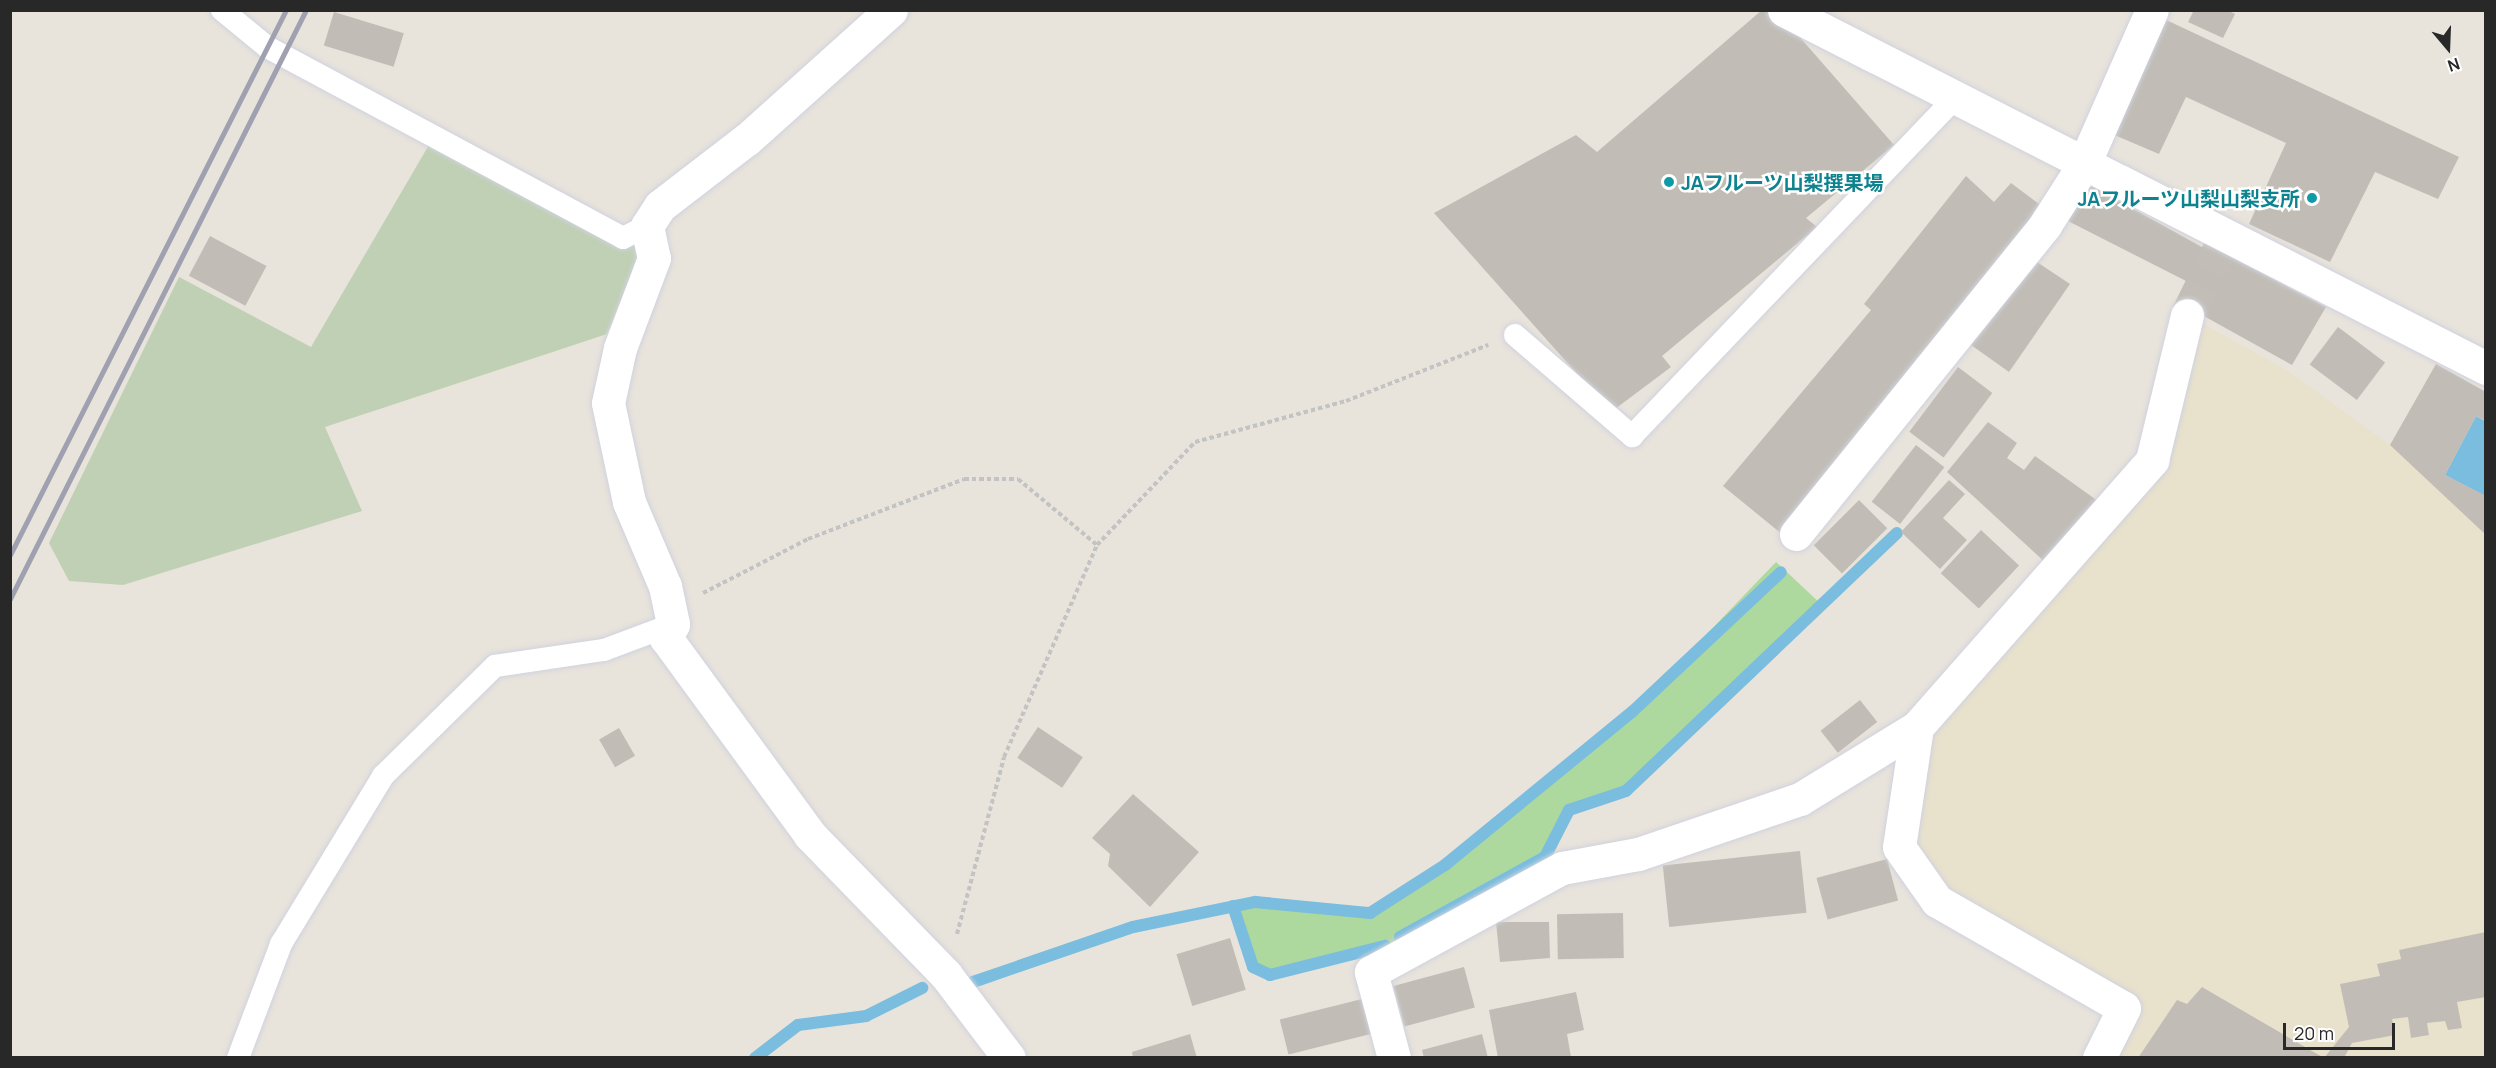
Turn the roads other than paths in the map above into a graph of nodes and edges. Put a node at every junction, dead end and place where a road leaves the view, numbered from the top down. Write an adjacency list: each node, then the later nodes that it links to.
1 (222, 10): 7 (lane)
2 (891, 10): 7 (street)
3 (1784, 10): 5 (street)
4 (2152, 10): 6 (street)
5 (1956, 97): 6 (street); 9 (lane)
6 (2084, 164): 10 (street); 11 (street)
7 (646, 226): 12 (street)
8 (2187, 315): 13 (street)
9 (1515, 335)
10 (2486, 368)
11 (1796, 534)
12 (673, 624): 14 (lane); 15 (street)
13 (1917, 727): 16 (street); 17 (street)
14 (238, 1058)
15 (1009, 1058)
16 (1394, 1058)
17 (2099, 1058)

